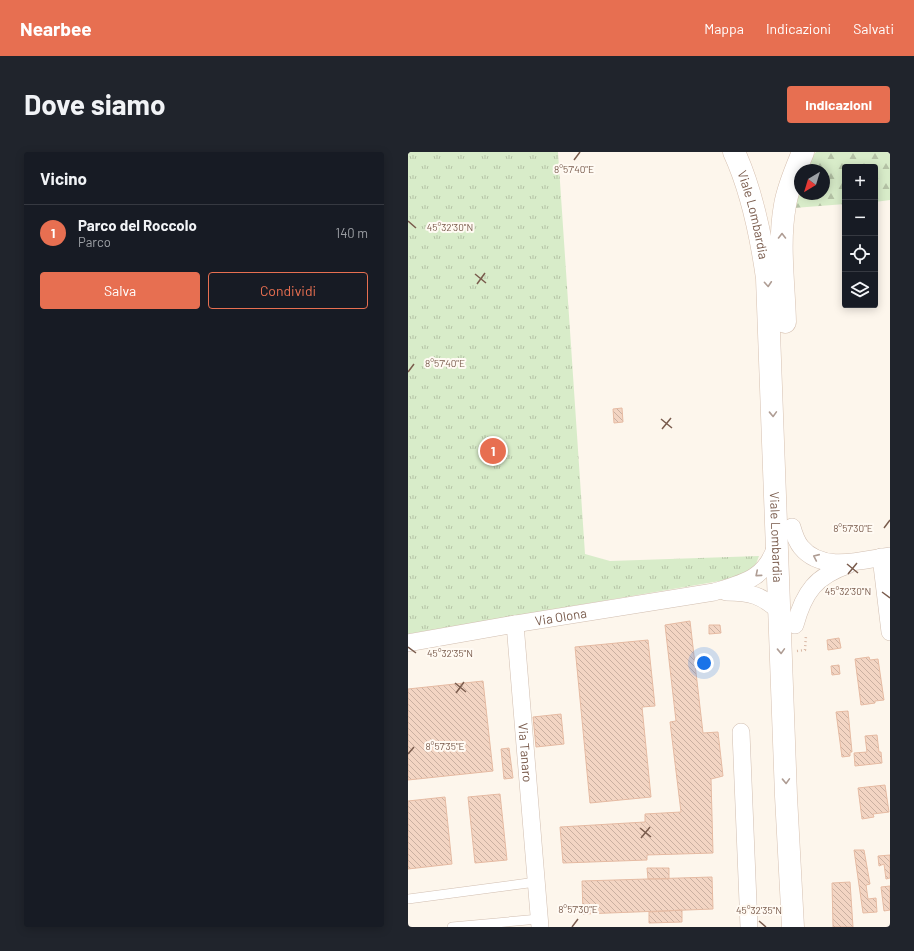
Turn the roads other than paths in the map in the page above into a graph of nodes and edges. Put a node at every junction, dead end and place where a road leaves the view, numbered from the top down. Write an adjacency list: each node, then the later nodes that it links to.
1 (734, 152): 3 (main road, Viale Lombardia, one-way to 3)
2 (803, 152): 3 (main road, Viale Lombardia, one-way to 2)
3 (784, 534): 5 (street, one-way to 3); 6 (street, Via Olona, one-way to 6); 7 (main road, Viale Lombardia)
4 (885, 557): 5 (street); 9 (street)
5 (854, 562): 7 (street)
6 (714, 592): 7 (street, Via Olona); 8 (street, Via Olona)
7 (787, 618): 17 (main road, Viale Lombardia, one-way to 17); 18 (main road, Viale Lombardia)
8 (515, 624): 10 (street, Via Olona); 12 (street, Via Tanaro)
9 (890, 632)
10 (408, 643)
11 (741, 732): 16 (street)
12 (536, 882): 13 (lane); 14 (street, Via Tanaro)
13 (408, 899)
14 (539, 923): 15 (lane, Via Tanaro)
15 (452, 927)
16 (749, 927)
17 (793, 927)
18 (803, 927)

